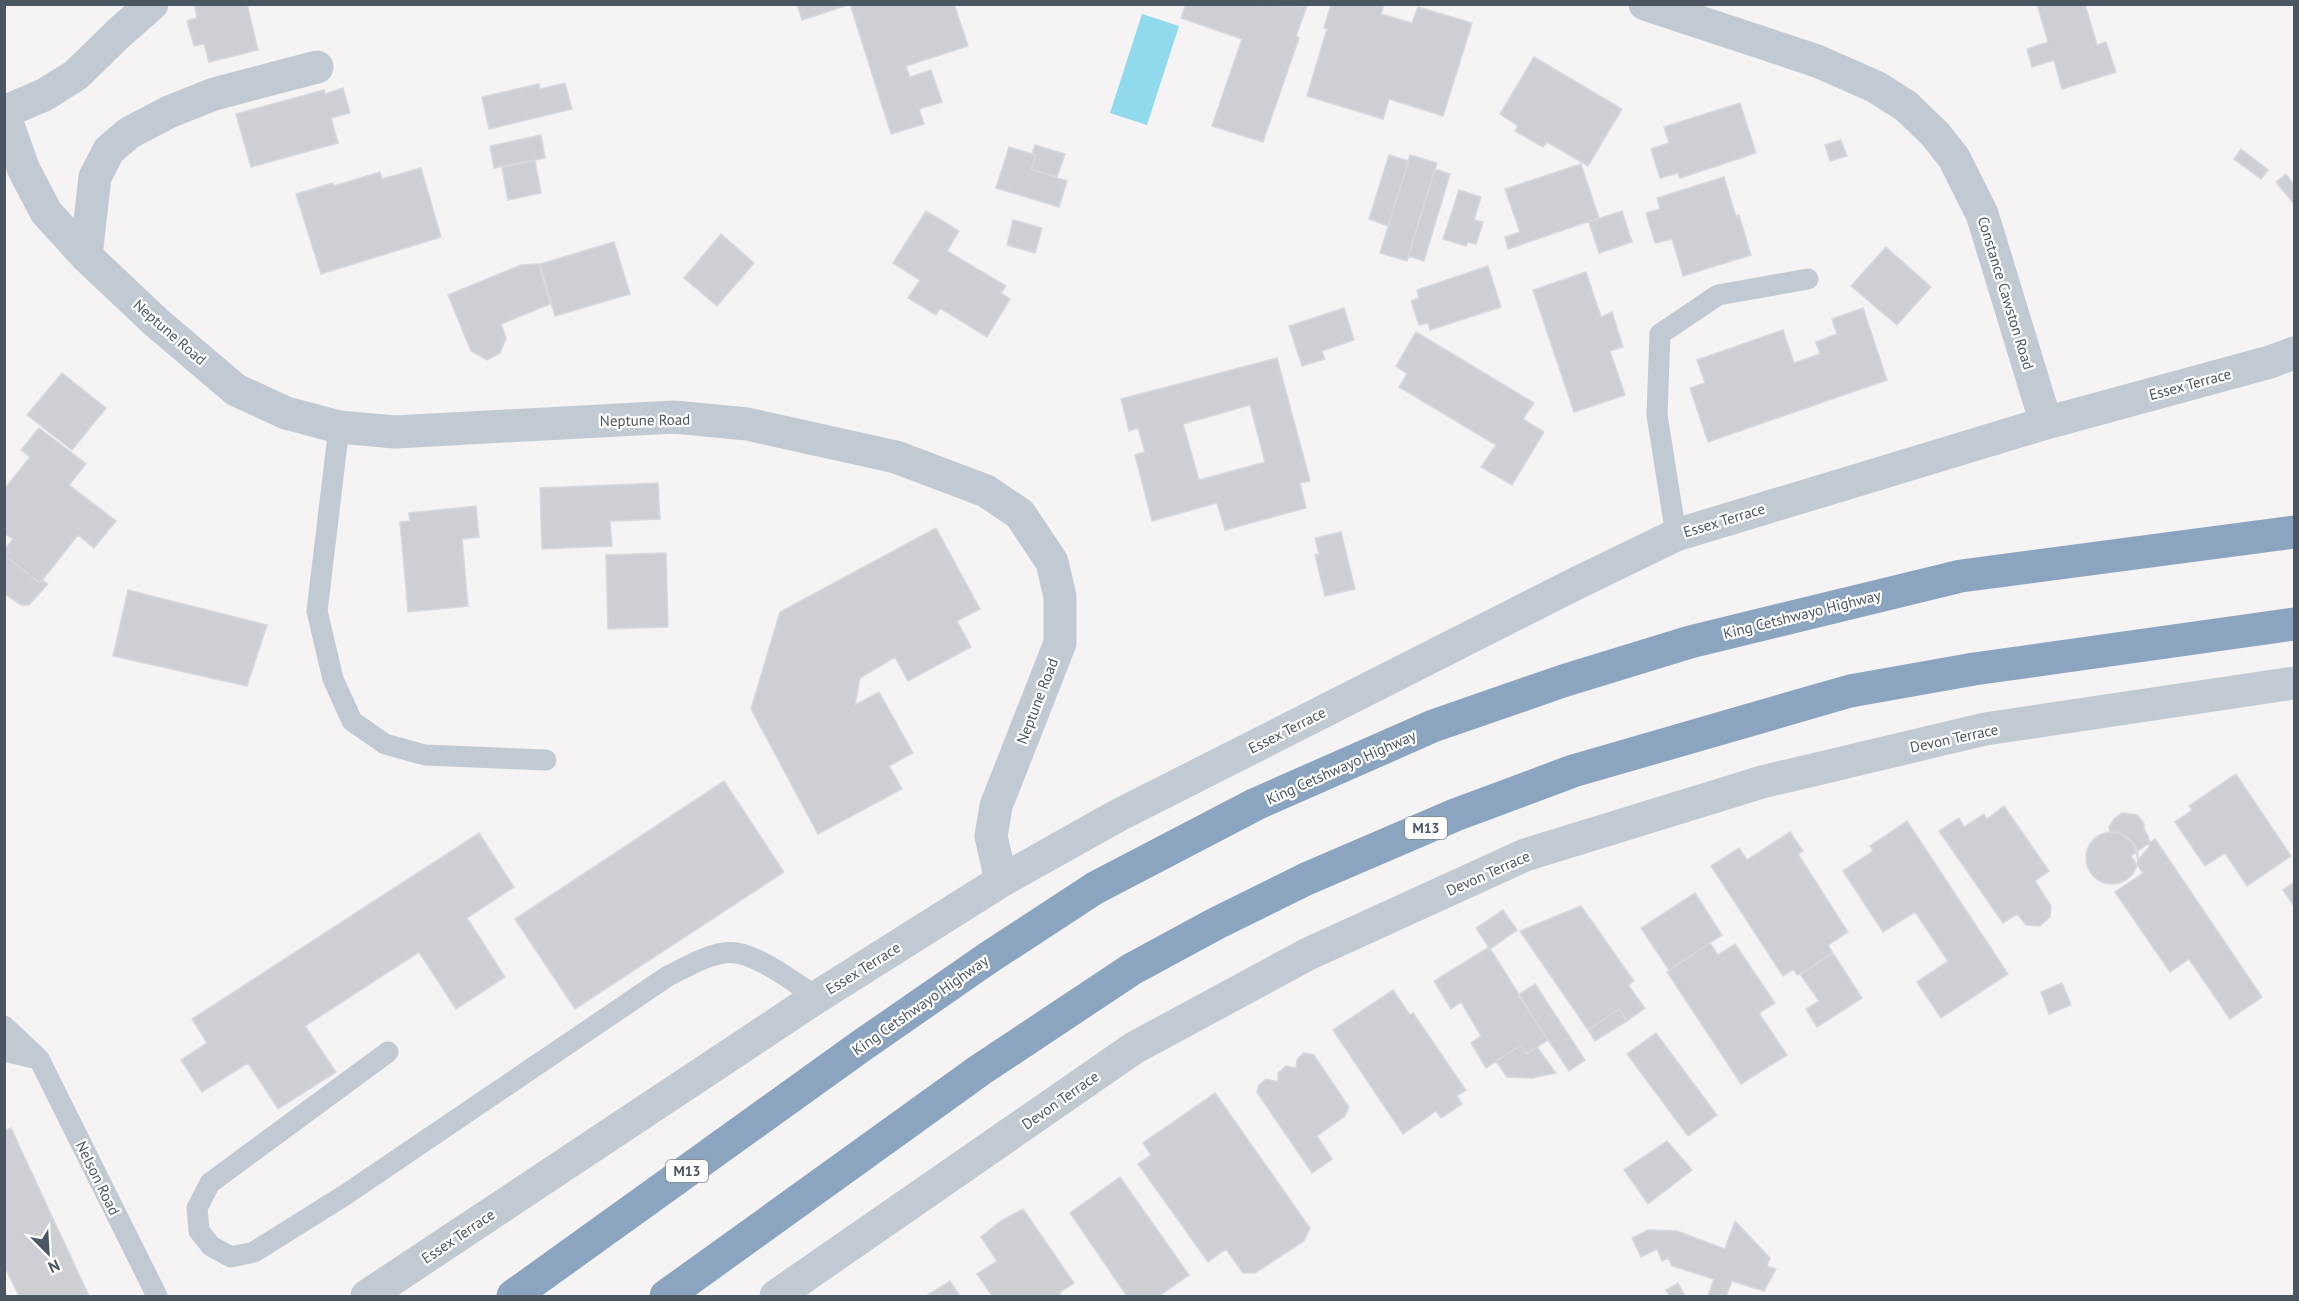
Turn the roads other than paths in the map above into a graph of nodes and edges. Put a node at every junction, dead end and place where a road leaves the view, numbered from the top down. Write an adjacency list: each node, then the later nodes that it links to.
1 (152, 4): 4 (street)
2 (1645, 4): 8 (street, Constance Cawston Road)
3 (317, 67): 5 (street)
4 (4, 113): 5 (street, Neptune Road)
5 (86, 256): 9 (street, Neptune Road)
6 (1808, 279): 11 (lane)
7 (2295, 353): 8 (street, Essex Terrace)
8 (2046, 423): 11 (street, Essex Terrace)
9 (339, 427): 14 (lane); 15 (street, Neptune Road)
10 (2295, 532): 23 (highway, King Cetshwayo Highway / M13)
11 (1676, 535): 15 (street, Essex Terrace)
12 (2295, 624): 24 (highway, M13)
13 (2295, 682): 25 (street, Devon Terrace)
14 (546, 760)
15 (1001, 881): 16 (street, Essex Terrace)
16 (817, 997): 19 (lane); 22 (street, Essex Terrace)
17 (4, 1026): 20 (lane)
18 (4, 1051): 20 (lane)
19 (388, 1052)
20 (39, 1059): 21 (lane, Nelson Road)
21 (157, 1296)
22 (367, 1296)
23 (513, 1296)
24 (666, 1296)
25 (776, 1296)

